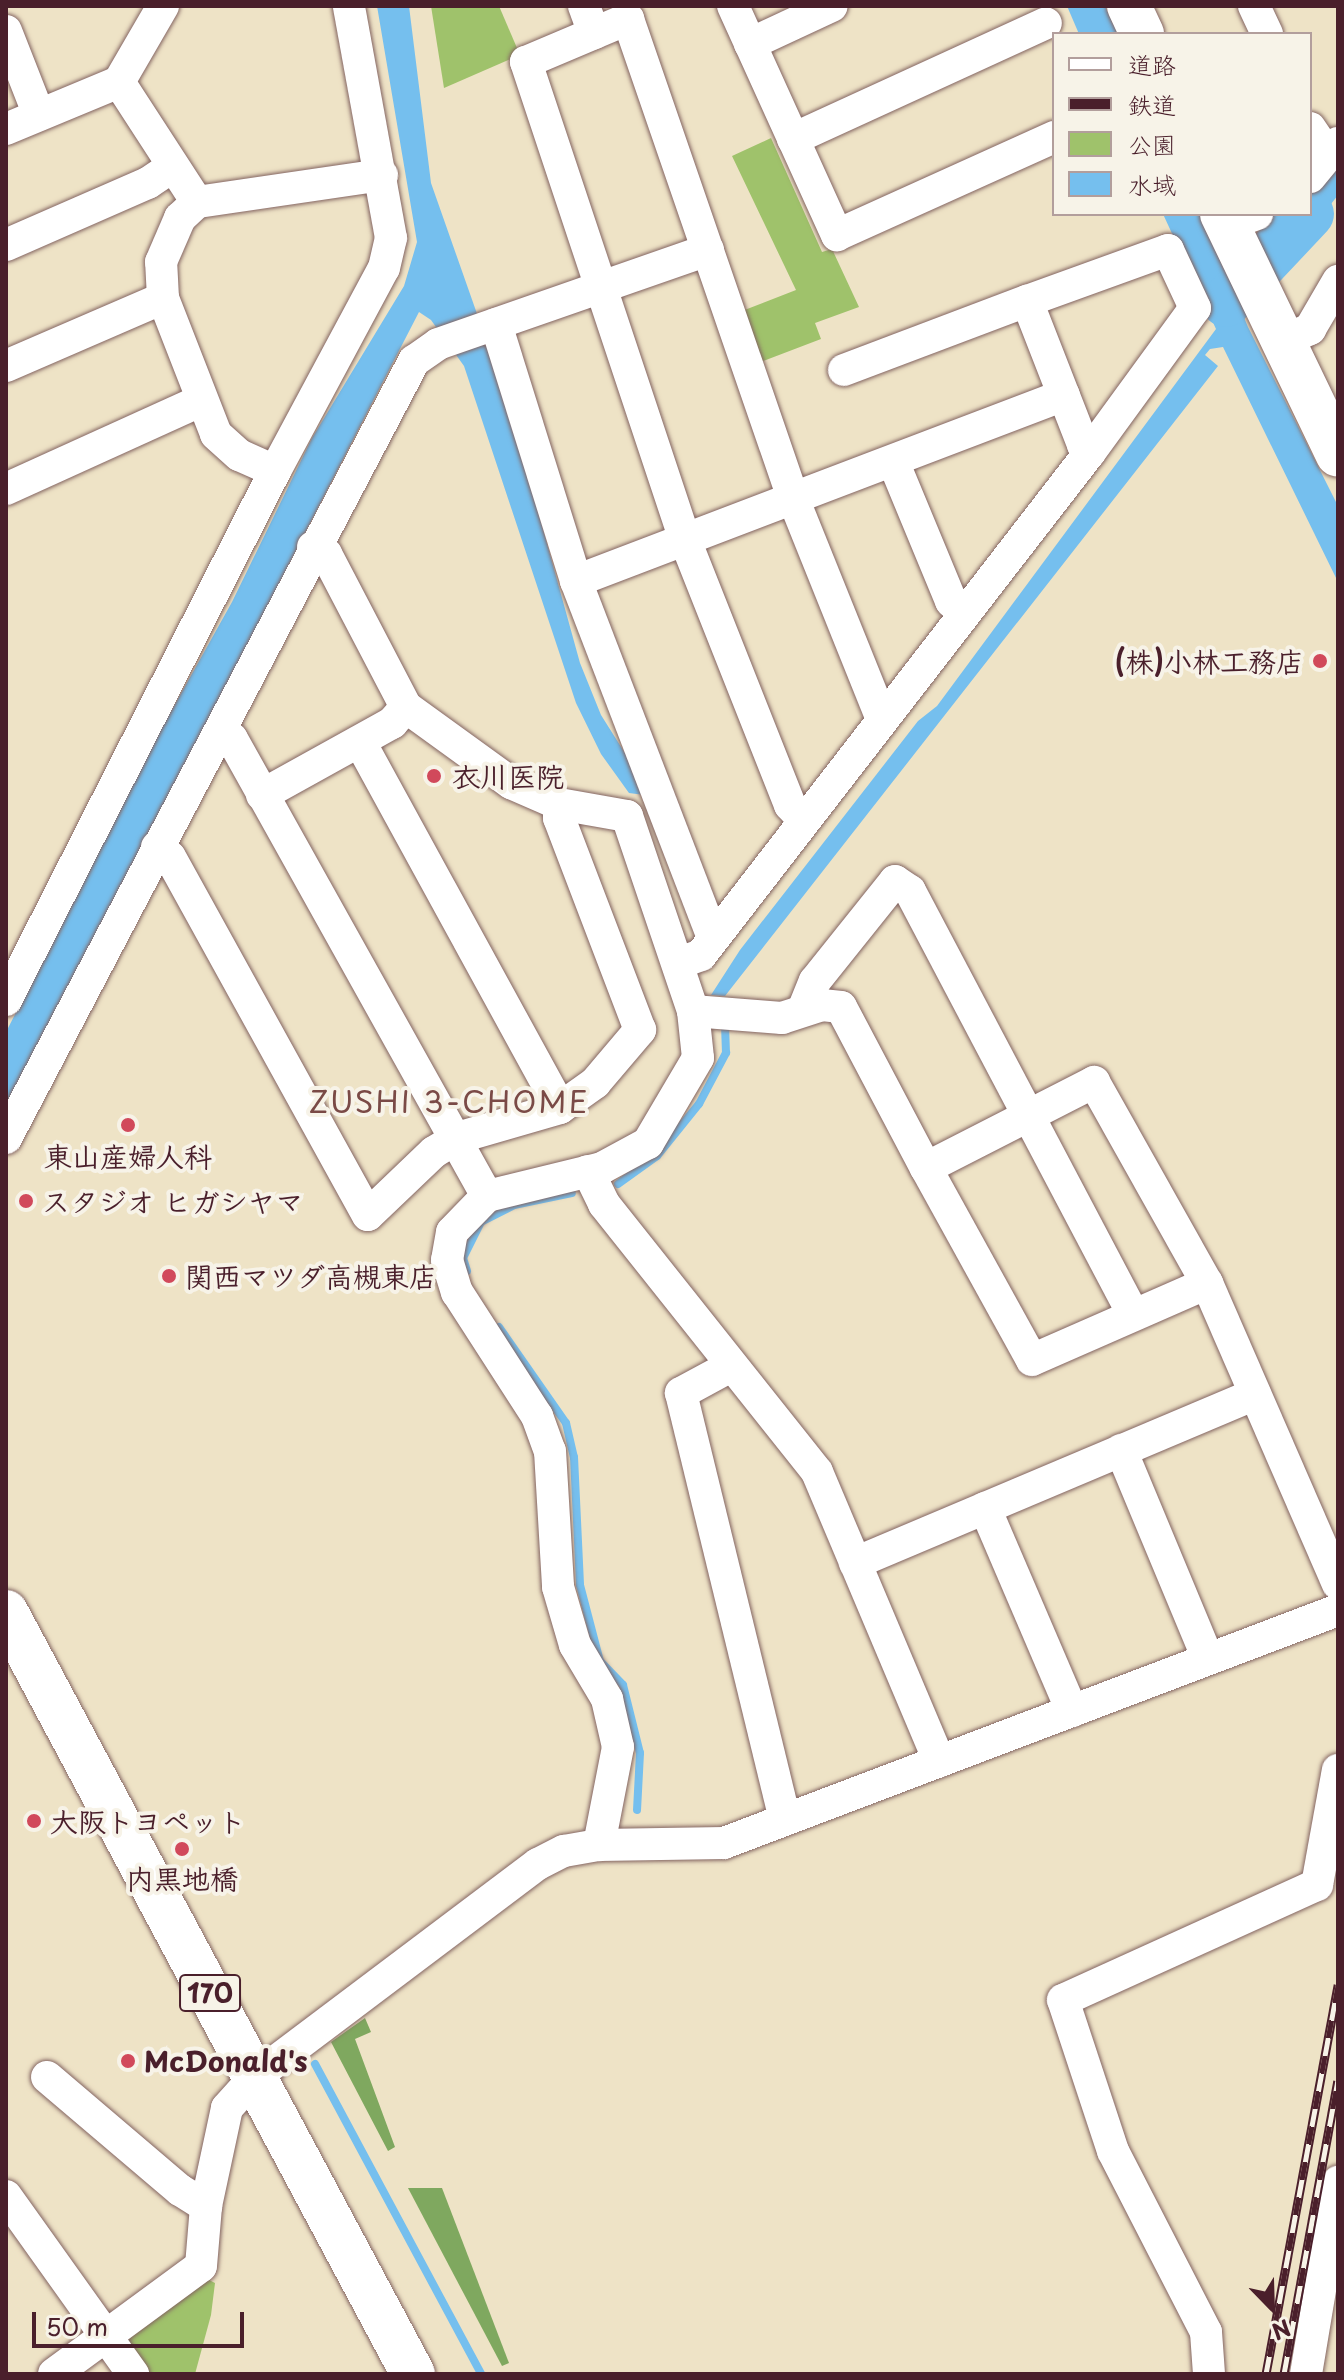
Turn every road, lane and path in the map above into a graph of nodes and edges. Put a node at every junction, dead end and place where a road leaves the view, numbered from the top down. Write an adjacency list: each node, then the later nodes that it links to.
1 (163, 6): 13 (street)
2 (349, 6): 21 (street)
3 (733, 6): 12 (street)
4 (832, 6): 12 (street)
5 (1129, 6): 10 (main road)
6 (1254, 6): 11 (street)
7 (589, 20): 25 (street); 27 (street)
8 (1046, 23): 18 (street)
9 (6, 31): 14 (street)
10 (1141, 32)
11 (1266, 32)
12 (750, 44): 18 (street)
13 (119, 82): 14 (street); 20 (street)
14 (39, 115): 15 (street)
15 (6, 129)
16 (1312, 132): 19 (street)
17 (1052, 138): 18 (street)
18 (793, 139)
19 (1325, 158)
20 (173, 166): 22 (street); 24 (street)
21 (382, 175): 22 (street); 39 (street)
22 (197, 202): 28 (street)
23 (1243, 243): 31 (main road)
24 (6, 245)
25 (708, 250): 27 (street); 41 (street)
26 (1338, 281): 31 (street)
27 (601, 286): 30 (street); 42 (street)
28 (163, 298): 32 (street); 35 (street)
29 (1027, 301): 33 (street); 34 (street); 37 (street)
30 (491, 326): 43 (street); 44 (street)
31 (1283, 341): 36 (main road)
32 (6, 366)
33 (844, 370)
34 (1064, 395): 37 (street); 38 (street)
35 (200, 401): 39 (street); 40 (street)
36 (1334, 437)
37 (1090, 452): 45 (street)
38 (893, 461): 41 (street); 45 (street)
39 (275, 471): 56 (street)
40 (6, 489)
41 (793, 498): 42 (street); 47 (street)
42 (685, 540): 44 (street); 52 (street)
43 (313, 547): 46 (street); 48 (street)
44 (576, 581): 54 (street)
45 (962, 612): 47 (street)
46 (406, 707): 49 (street); 51 (street)
47 (881, 717): 52 (street)
48 (222, 732): 50 (street); 53 (street)
49 (360, 742): 50 (street); 59 (street)
50 (262, 795): 62 (street)
51 (559, 804): 55 (street); 59 (street)
52 (803, 819): 54 (street)
53 (157, 847): 61 (street); 62 (street)
54 (713, 937): 55 (street)
55 (679, 963): 58 (street)
56 (6, 1000)
57 (803, 1010): 58 (street); 60 (street); 63 (street)
58 (698, 1011): 64 (street)
59 (560, 1108): 62 (street)
60 (1025, 1118): 63 (street); 66 (street); 67 (street)
61 (6, 1138)
62 (457, 1138): 65 (street)
63 (926, 1168): 67 (street)
64 (588, 1171): 65 (street); 68 (street)
65 (487, 1196): 81 (street)
66 (1207, 1283): 67 (street); 69 (street)
67 (1133, 1314)
68 (731, 1366): 72 (street); 80 (street)
69 (1255, 1394): 70 (street); 73 (street)
70 (1121, 1450): 71 (street); 76 (street)
71 (985, 1508): 72 (street); 77 (street)
72 (855, 1563): 78 (street)
73 (1338, 1584)
74 (1338, 1610): 76 (street)
75 (6, 1612): 83 (main road, 170)
76 (1208, 1659): 77 (street)
77 (1072, 1711): 78 (street)
78 (939, 1761): 80 (street)
79 (1338, 1770): 91 (street)
80 (785, 1819): 81 (street)
81 (599, 1845): 83 (street)
82 (47, 2077): 86 (street)
83 (255, 2077): 86 (street); 90 (main road, 170)
84 (1338, 2182): 92 (street)
85 (6, 2196): 87 (street)
86 (206, 2206): 87 (street)
87 (108, 2335): 88 (street); 89 (street)
88 (54, 2374)
89 (133, 2374)
90 (413, 2374)
91 (1209, 2374)
92 (1306, 2374)

